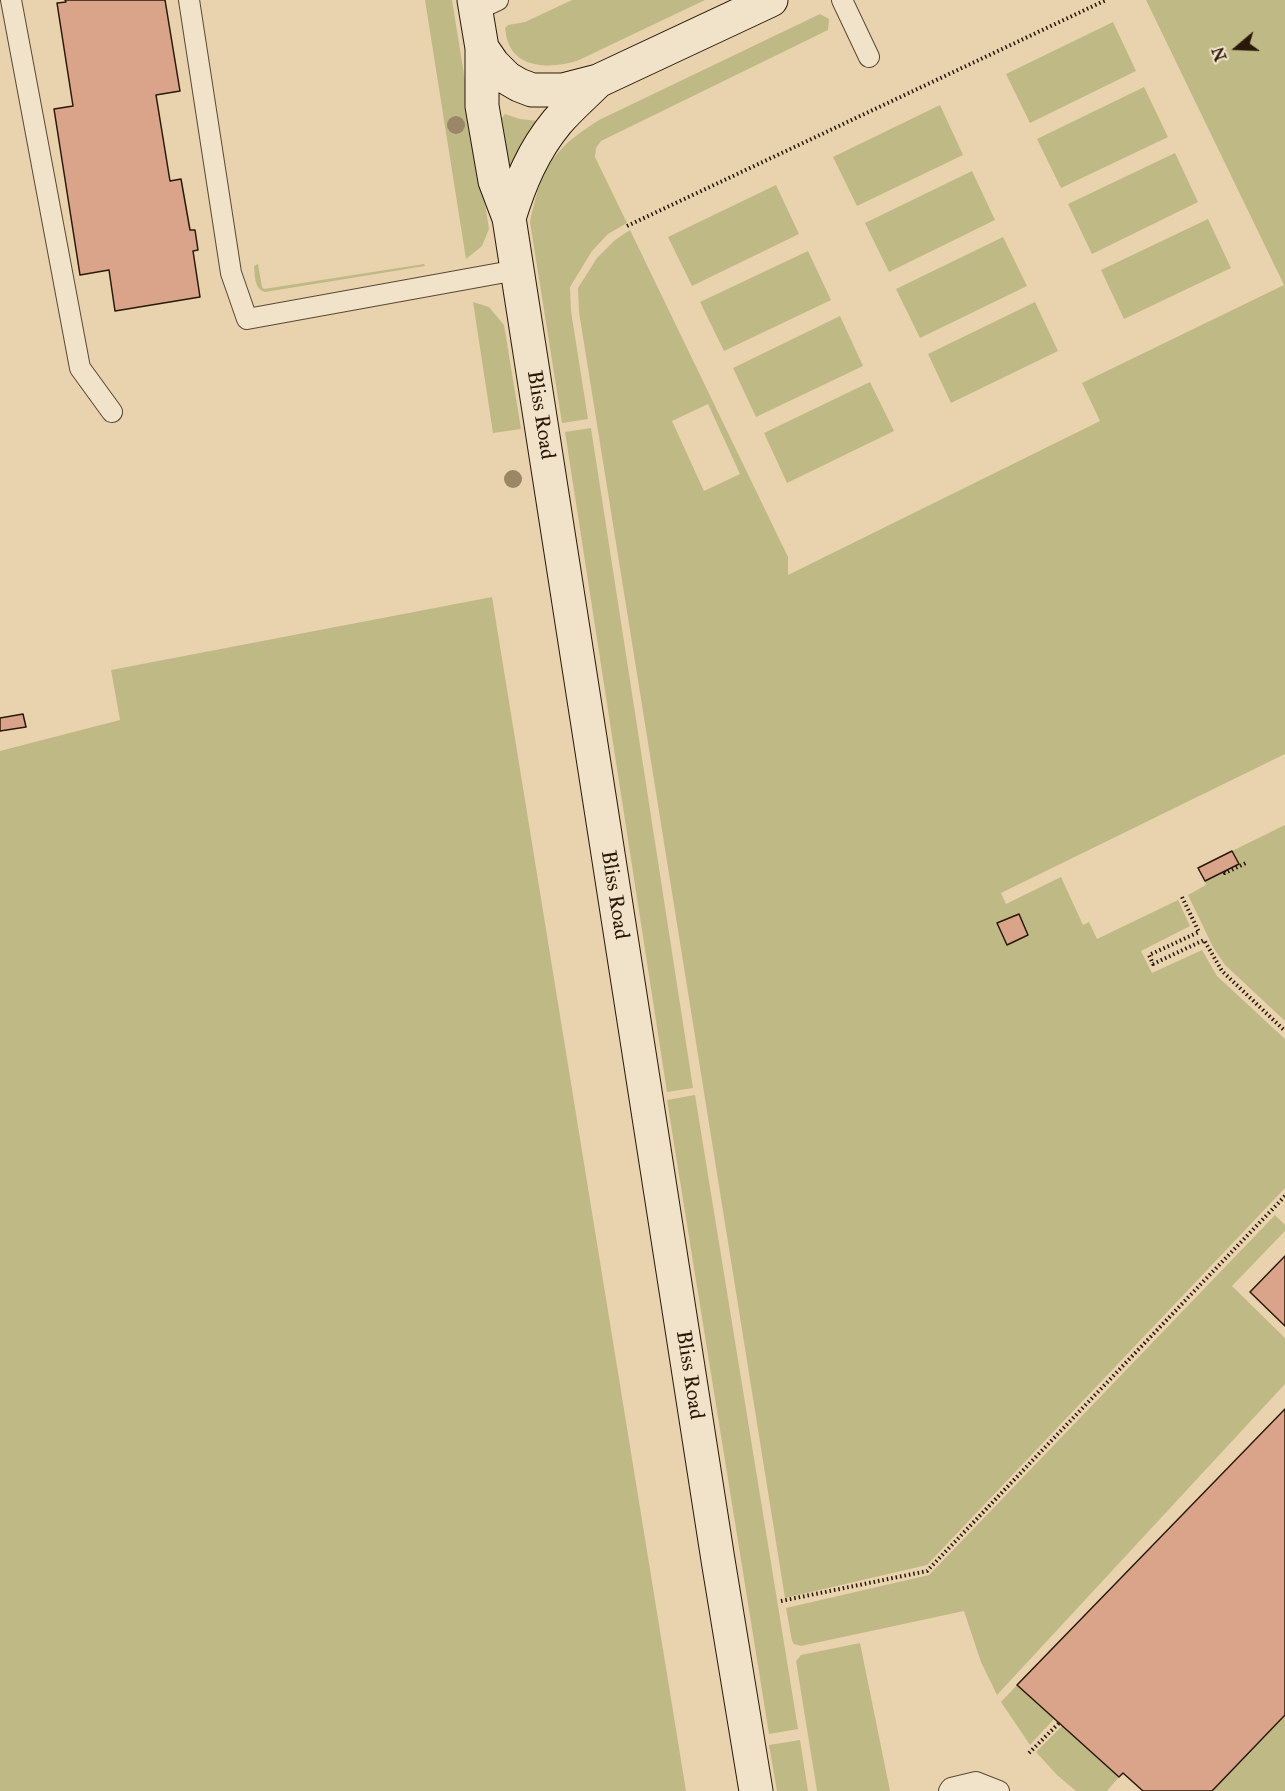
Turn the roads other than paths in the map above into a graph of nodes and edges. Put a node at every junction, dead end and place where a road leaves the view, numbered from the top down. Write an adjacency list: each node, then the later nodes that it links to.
1 (11, 0): 11 (lane)
2 (189, 0): 10 (lane)
3 (771, 0): 8 (main road)
4 (842, 0): 7 (lane)
5 (482, 4): 6 (main road, Bliss Road)
6 (482, 48): 8 (main road); 9 (main road, Bliss Road)
7 (869, 57)
8 (598, 81): 9 (main road)
9 (509, 218): 10 (main road, Bliss Road)
10 (517, 270): 12 (main road, Bliss Road)
11 (112, 412)
12 (756, 1791)
13 (950, 1791): 14 (lane)
14 (999, 1791)

